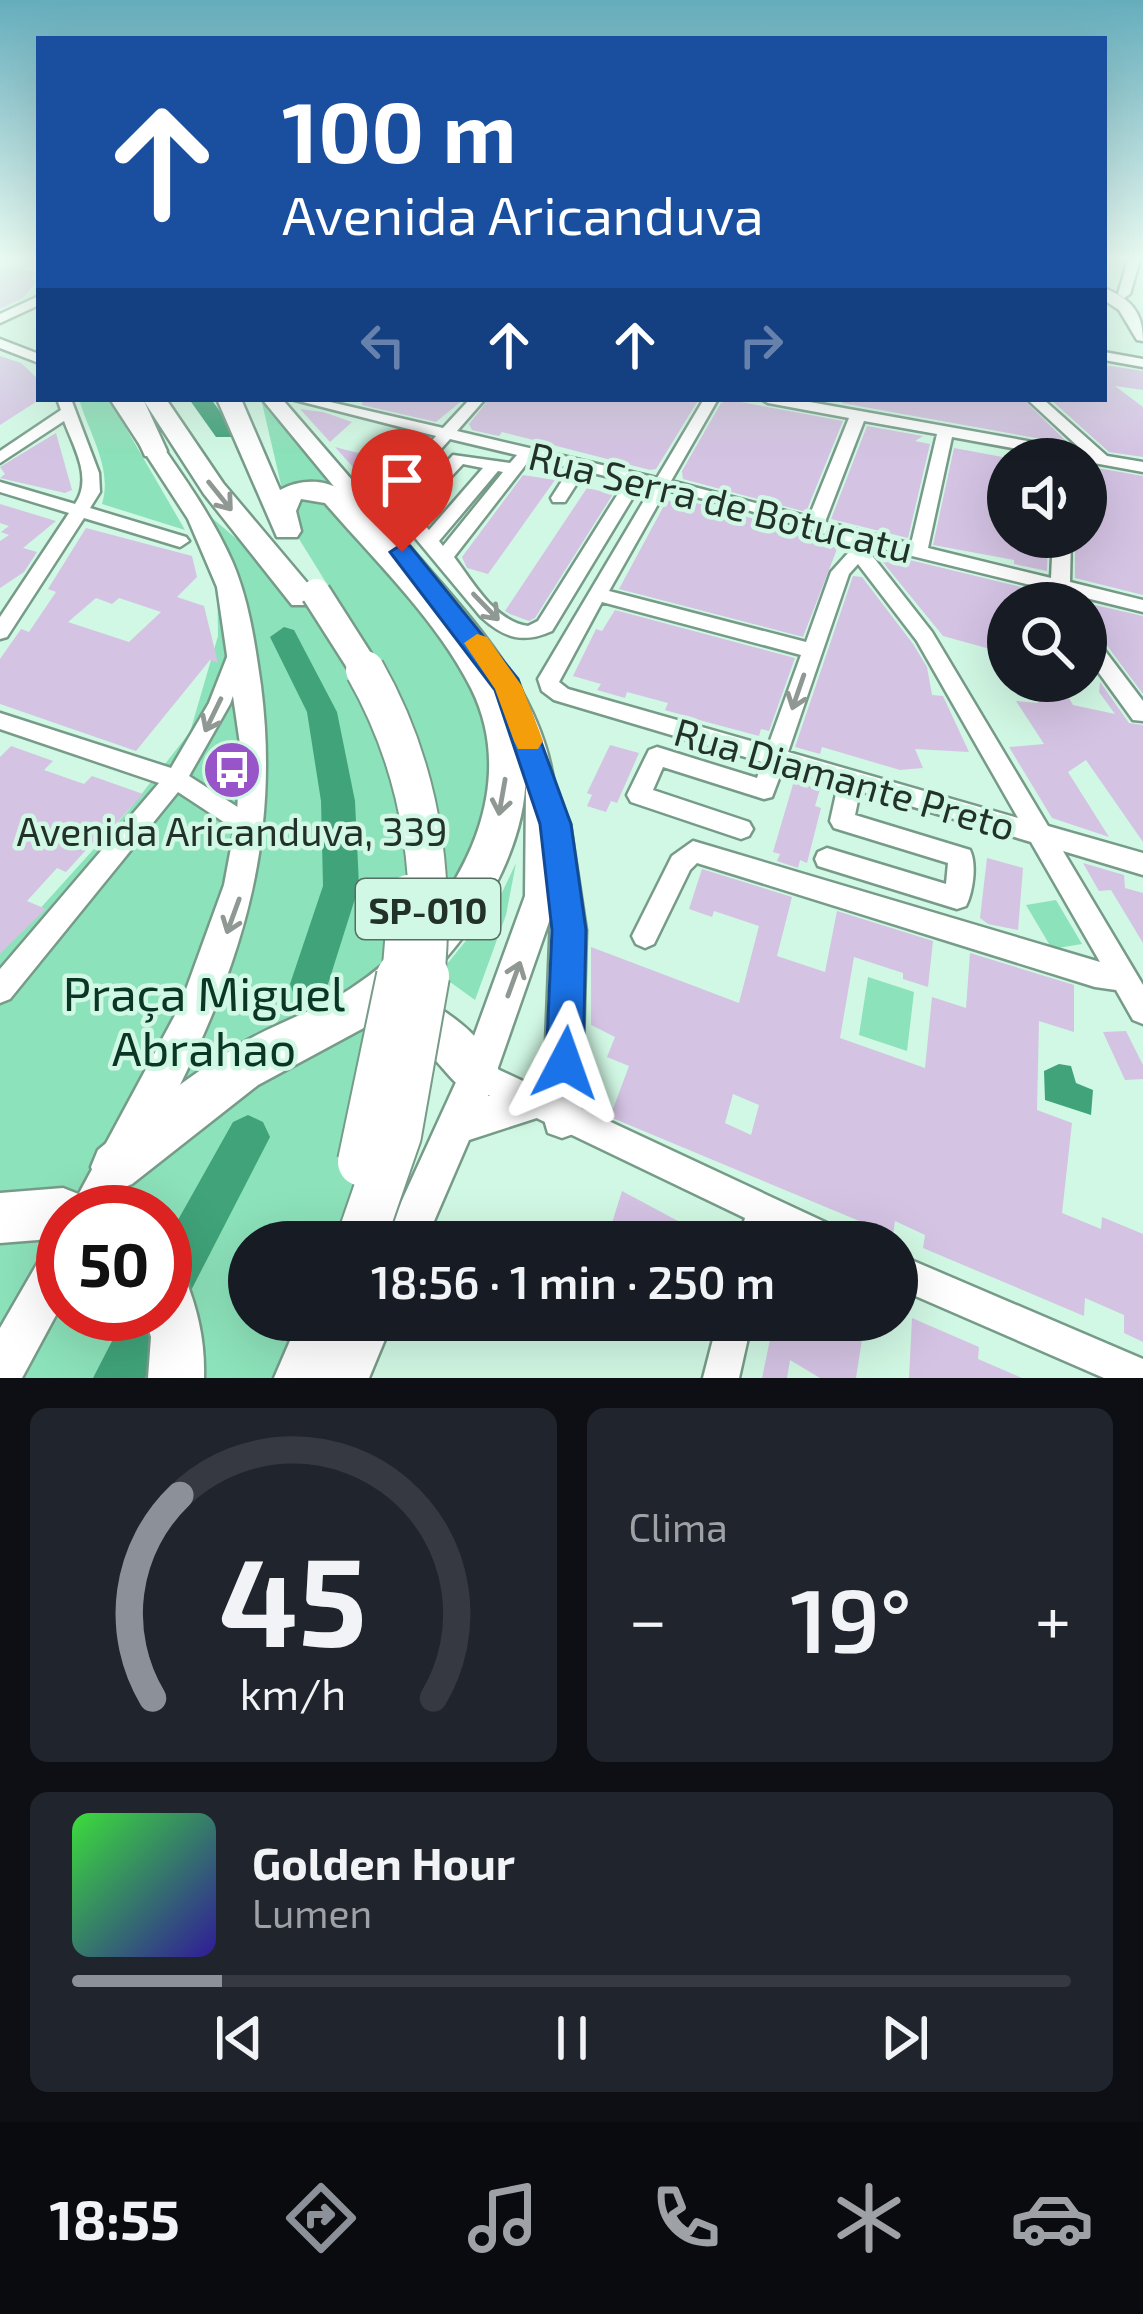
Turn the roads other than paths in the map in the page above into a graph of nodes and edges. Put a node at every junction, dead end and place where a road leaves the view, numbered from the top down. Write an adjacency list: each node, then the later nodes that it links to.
1 (1141, 335): 5 (street)
2 (0, 343): 3 (street)
3 (36, 357)
4 (1107, 357): 5 (street)
5 (1139, 362)
6 (121, 402): 23 (main road)
7 (132, 402): 23 (highway)
8 (156, 402): 45 (highway, SP-010, one-way to 45)
9 (230, 402): 30 (highway, SP-010)
10 (247, 402): 30 (highway)
11 (275, 402): 36 (main road)
12 (315, 402): 20 (street, Rua Serra de Botucatu)
13 (475, 402): 20 (street)
14 (709, 402): 32 (street)
15 (784, 402): 18 (street)
16 (1037, 402): 21 (street)
17 (66, 406): 25 (street); 35 (street)
18 (858, 416): 19 (street); 37 (street)
19 (945, 432): 22 (street); 42 (street)
20 (447, 433): 24 (street, Rua Serra de Botucatu); 36 (street)
21 (1077, 438)
22 (987, 440)
23 (154, 451): 50 (main road)
24 (528, 451): 27 (street); 29 (street, Rua Serra de Botucatu)
25 (0, 458)
26 (1107, 461): 28 (street)
27 (505, 466): 40 (street); 40 (street); 43 (street)
28 (1143, 467)
29 (577, 471): 31 (street, Rua Serra de Botucatu); 34 (street)
30 (262, 472): 38 (highway, SP-010)
31 (637, 477): 32 (street, Rua Serra de Botucatu); 43 (street, one-way to 31)
32 (663, 483): 37 (street, Rua Serra de Botucatu); 46 (street)
33 (0, 487): 35 (street)
34 (559, 498)
35 (81, 512): 39 (street); 49 (street)
36 (372, 515): 58 (main road)
37 (815, 525): 41 (street, Rua Serra de Botucatu)
38 (287, 531): 45 (highway, SP-010); 67 (highway, one-way to 67)
39 (180, 541)
40 (429, 541): 43 (street)
41 (855, 544): 42 (street, Rua Serra de Botucatu); 51 (street); 61 (street)
42 (918, 552): 44 (street, Rua Serra de Botucatu)
43 (444, 557)
44 (1019, 582)
45 (310, 595): 76 (highway, SP-010, bridge); 77 (highway, SP-010, bridge)
46 (599, 595): 51 (street); 55 (street, Rua Diamante Preto)
47 (1107, 601): 48 (street, Rua Serra de Botucatu)
48 (1143, 606)
49 (0, 632)
50 (242, 646): 56 (street, one-way to 56); 60 (main road)
51 (812, 651): 55 (street, one-way to 55)
52 (1107, 668): 53 (street)
53 (1141, 714)
54 (0, 721): 56 (street)
55 (775, 758): 57 (street, Rua Diamante Preto); 59 (street)
56 (176, 779): 60 (street); 66 (street)
57 (851, 780): 61 (street, Rua Diamante Preto); 62 (street)
58 (542, 788): 69 (main road, one-way to 58); 70 (main road)
59 (741, 829)
60 (254, 830): 72 (main road, one-way to 72)
61 (1045, 836): 63 (street, Rua Diamante Preto); 65 (street)
62 (827, 859)
63 (1143, 864)
64 (645, 936): 65 (street)
65 (1125, 979): 68 (street)
66 (0, 990)
67 (371, 1001): 69 (highway); 72 (highway)
68 (1143, 1011)
69 (478, 1076): 70 (street); 71 (main road)
70 (546, 1111): 71 (main road); 79 (street)
71 (455, 1125): 78 (main road)
72 (115, 1167): 73 (main road)
73 (105, 1185)
74 (36, 1216): 75 (highway)
75 (0, 1218)
76 (344, 1221)
77 (365, 1221)
78 (413, 1221)
79 (747, 1221)
80 (918, 1280): 88 (street)
81 (36, 1308): 87 (main road)
82 (178, 1341): 89 (highway)
83 (295, 1341): 90 (highway)
84 (318, 1341): 91 (highway)
85 (362, 1341): 92 (main road)
86 (730, 1341): 93 (street)
87 (0, 1372)
88 (1143, 1377)
89 (176, 1378)
90 (280, 1378)
91 (302, 1378)
92 (346, 1378)
93 (721, 1378)

